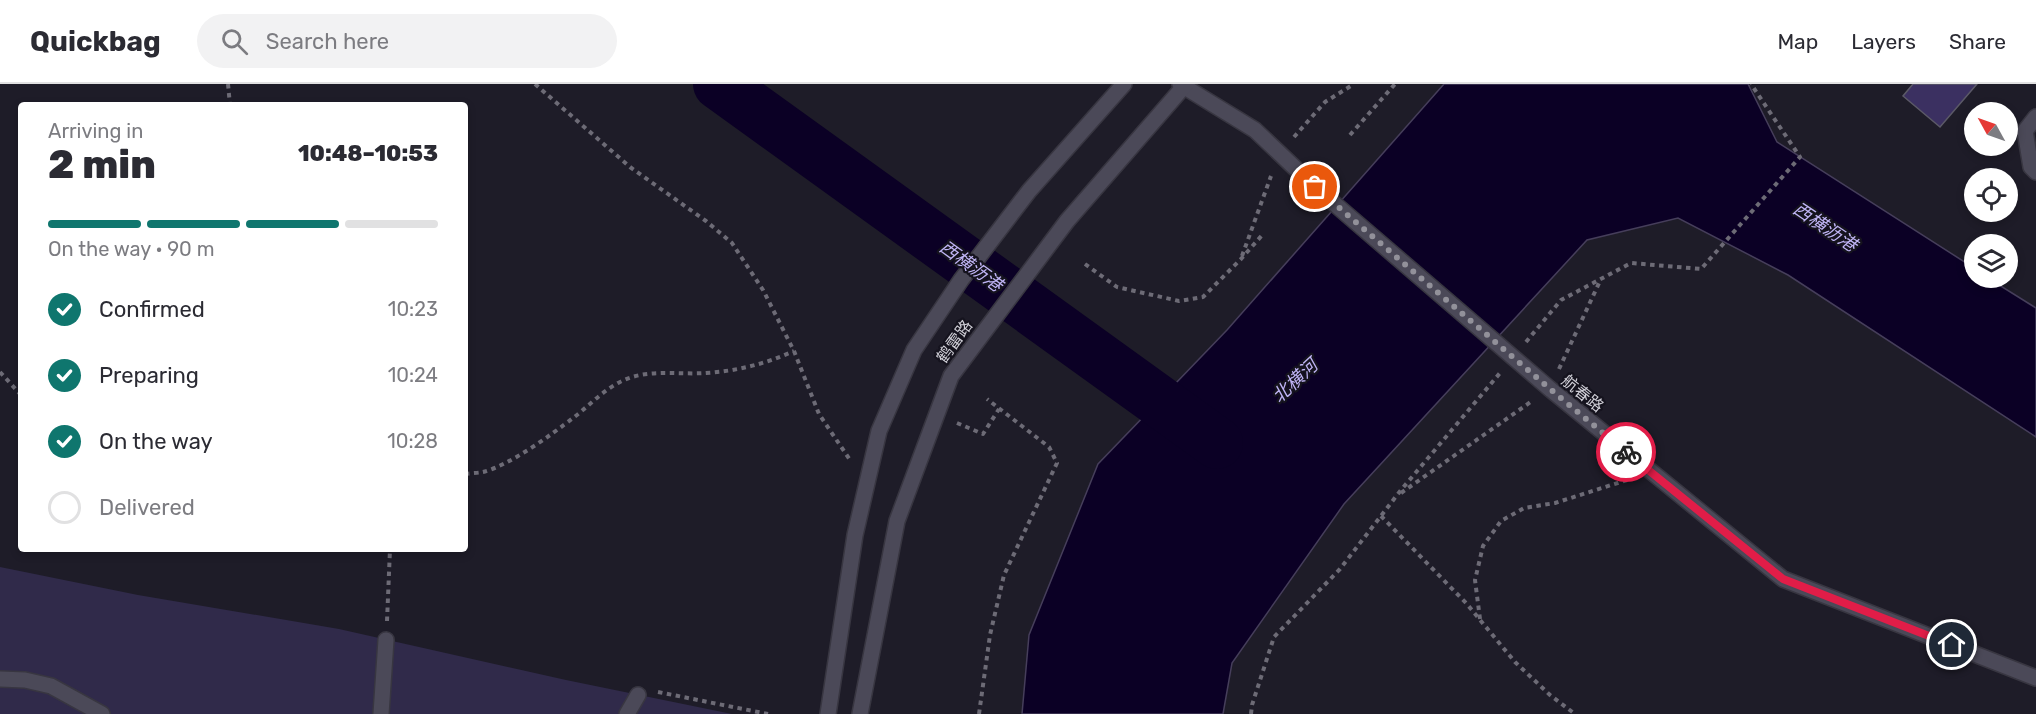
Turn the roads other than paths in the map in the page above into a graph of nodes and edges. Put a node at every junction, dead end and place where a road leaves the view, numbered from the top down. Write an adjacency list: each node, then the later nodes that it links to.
1 (1124, 84): 12 (street, 鹤雷路)
2 (1184, 85): 6 (street, 航春路, bridge); 13 (street, 鹤雷路)
3 (2036, 117): 4 (street)
4 (2036, 172)
5 (386, 640): 10 (street)
6 (2036, 678)
7 (0, 680): 9 (street)
8 (638, 695): 11 (street)
9 (102, 714)
10 (381, 714)
11 (627, 714)
12 (828, 714)
13 (860, 714)

